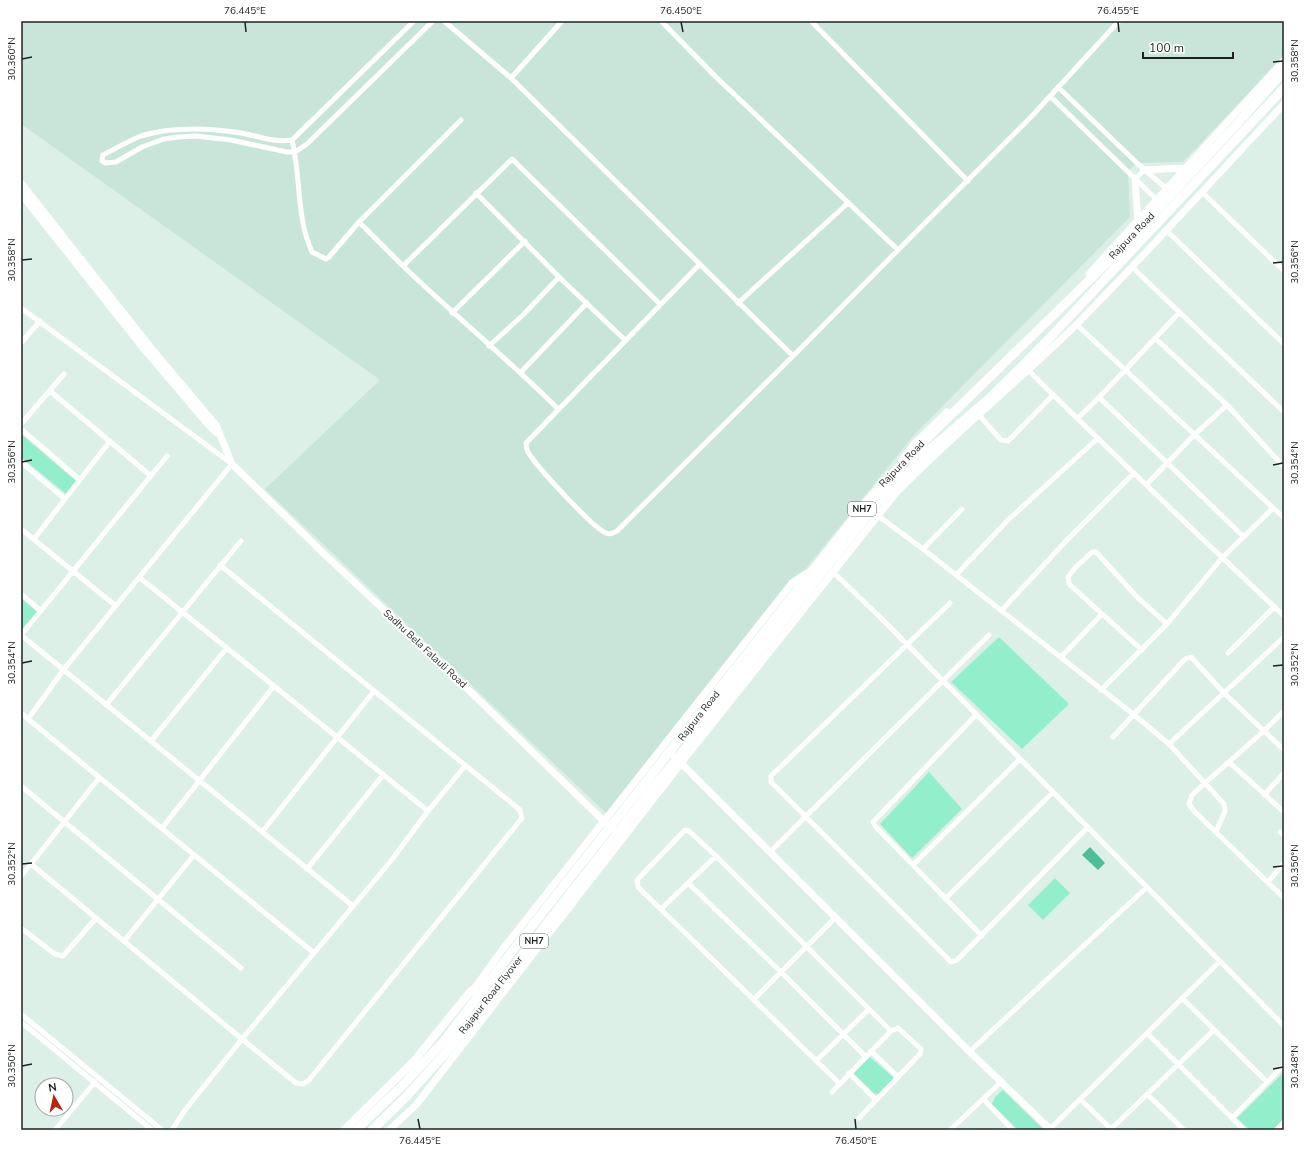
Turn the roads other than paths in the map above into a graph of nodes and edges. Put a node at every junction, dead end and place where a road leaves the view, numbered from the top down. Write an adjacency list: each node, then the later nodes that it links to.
1 (414, 21): 16 (street)
2 (433, 21): 17 (street)
3 (444, 21): 10 (street)
4 (562, 21): 10 (street)
5 (661, 21): 28 (street)
6 (811, 21): 21 (street)
7 (1119, 21): 11 (street)
8 (1284, 60): 18 (street)
9 (1284, 71): 77 (highway, Rajpura Road / NH7)
10 (511, 78): 34 (street)
11 (1058, 87): 13 (street); 19 (street)
12 (1284, 88): 71 (highway, Rajpura Road / NH7)
13 (1050, 96): 20 (street); 21 (street)
14 (1284, 104): 24 (street)
15 (461, 120): 29 (street)
16 (292, 140): 17 (street); 17 (street)
17 (295, 152): 29 (street)
18 (1185, 168): 19 (street); 23 (street)
19 (1144, 170): 20 (street); 23 (street)
20 (1135, 179): 27 (street); 30 (street)
21 (968, 181): 33 (street)
22 (21, 183): 57 (street)
23 (1168, 189): 27 (street)
24 (1202, 192): 31 (street); 37 (street)
25 (476, 193): 32 (street); 35 (street); 41 (street)
26 (21, 194): 57 (street)
27 (1158, 201): 30 (street)
28 (848, 203): 33 (street); 40 (street)
29 (359, 222): 35 (street)
30 (1138, 222): 77 (street)
31 (1167, 232): 36 (street); 50 (street)
32 (525, 241): 38 (street); 43 (street)
33 (898, 250): 52 (street)
34 (699, 264): 40 (street); 41 (street)
35 (403, 266): 43 (street)
36 (1132, 268): 44 (street); 46 (street)
37 (1284, 271)
38 (559, 277): 39 (street); 51 (street)
39 (587, 303): 48 (street); 55 (street)
40 (738, 303): 52 (street)
41 (660, 304): 48 (street)
42 (21, 308): 45 (street)
43 (452, 313): 51 (street)
44 (1179, 313): 47 (street); 63 (street)
45 (40, 321): 49 (street); 74 (street)
46 (1076, 324): 53 (street); 54 (street)
47 (1155, 338): 53 (street); 61 (street)
48 (625, 340): 62 (street)
49 (21, 343)
50 (1284, 344)
51 (489, 346): 55 (street)
52 (793, 356): 62 (street)
53 (1125, 369): 60 (street); 68 (street)
54 (1028, 370): 59 (street); 64 (street)
55 (522, 372): 62 (street)
56 (64, 374): 58 (street)
57 (181, 388): 74 (street)
58 (50, 391): 66 (street); 70 (street)
59 (1053, 395): 64 (street); 65 (street)
60 (1100, 398): 65 (street); 75 (street)
61 (1227, 405): 68 (street); 76 (street)
62 (558, 409)
63 (1284, 412)
64 (979, 414): 71 (street)
65 (1078, 418): 69 (street)
66 (21, 424)
67 (21, 429): 80 (street)
68 (1194, 435): 75 (street); 84 (street)
69 (1097, 439): 78 (street); 97 (street)
70 (110, 442): 79 (street); 80 (street)
71 (931, 452): 85 (street); 136 (highway, Rajpura Road / NH7)
72 (167, 456): 79 (street)
73 (21, 462): 82 (street)
74 (232, 464): 98 (street); 151 (street, Sadhu Bela Falauli Road)
75 (1167, 464): 81 (street); 88 (street)
76 (1284, 467)
77 (894, 471): 94 (highway, Rajpura Road / NH7)
78 (1134, 473): 81 (street); 104 (street)
79 (151, 476): 96 (street)
80 (80, 480): 82 (street)
81 (1147, 484): 92 (street)
82 (65, 499): 89 (street)
83 (962, 509): 91 (street)
84 (1272, 509): 86 (street); 88 (street)
85 (877, 515): 91 (street); 95 (street)
86 (1284, 518)
87 (21, 529): 89 (street)
88 (1244, 537): 92 (street)
89 (34, 539): 96 (street)
90 (241, 541): 93 (street)
91 (923, 549): 97 (street)
92 (1222, 558): 102 (street); 108 (street)
93 (220, 565): 105 (street); 120 (street)
94 (814, 571): 134 (highway, Rajpura Road / NH7); 151 (street)
95 (832, 571): 111 (street); 136 (street)
96 (74, 572): 101 (street); 103 (street)
97 (956, 575): 104 (street)
98 (140, 578): 101 (street); 105 (street)
99 (21, 594): 103 (street)
100 (950, 603): 111 (street)
101 (116, 606): 116 (street)
102 (1274, 607): 107 (street); 114 (street)
103 (41, 611): 116 (street)
104 (1001, 611): 115 (street)
105 (182, 612): 112 (street); 122 (street)
106 (1102, 614): 108 (street); 113 (street); 115 (street)
107 (1284, 616)
108 (1167, 624): 113 (street)
109 (989, 635): 117 (street)
110 (1284, 637): 121 (street)
111 (908, 645): 117 (street); 149 (street)
112 (226, 649): 118 (street); 131 (street)
113 (1142, 650): 119 (street)
114 (1228, 653)
115 (1061, 657): 119 (street)
116 (64, 669): 122 (street); 127 (street)
117 (944, 682): 126 (street); 149 (street)
118 (274, 686): 129 (street); 142 (street)
119 (1101, 690): 125 (street)
120 (374, 691): 129 (street); 138 (street)
121 (1224, 693): 125 (street); 128 (street); 132 (street)
122 (106, 704): 131 (street)
123 (1284, 711): 128 (street)
124 (21, 713): 127 (street)
125 (1133, 714): 130 (street); 132 (street)
126 (976, 716): 135 (street); 162 (street)
127 (28, 718): 141 (street)
128 (1265, 730): 133 (street); 137 (street)
129 (338, 738): 140 (street); 154 (street)
130 (1113, 738)
131 (150, 741): 142 (street)
132 (1169, 744): 143 (street)
133 (1284, 750)
134 (670, 752): 136 (street); 151 (highway, Rajpura Road / NH7)
135 (1020, 759): 145 (street); 162 (street)
136 (680, 760): 156 (highway, Rajpura Road / NH7); 157 (street); 226 (street)
137 (1229, 762): 143 (street); 146 (street)
138 (465, 766): 147 (street); 195 (street)
139 (1284, 773): 146 (street)
140 (383, 775): 147 (street); 163 (street)
141 (99, 778): 150 (street); 153 (street)
142 (198, 780): 153 (street); 154 (street)
143 (1205, 783): 155 (street); 155 (street)
144 (21, 787): 150 (street)
145 (1053, 792): 152 (street); 169 (street)
146 (1264, 795): 148 (street)
147 (428, 811): 171 (street)
148 (1284, 812)
149 (806, 817): 157 (street); 176 (street)
150 (64, 822): 161 (street); 170 (street)
151 (607, 825): 156 (street, Sadhu Bela Falauli Road); 183 (highway, Rajpura Road / NH7); 184 (street)
152 (1088, 827): 167 (street); 176 (street)
153 (162, 828): 158 (street)
154 (262, 832): 163 (street)
155 (1216, 832): 165 (street)
156 (617, 834): 225 (highway, Rajapur Road Flyover / NH7)
157 (771, 851): 173 (street)
158 (194, 855): 170 (street); 179 (street)
159 (716, 856): 166 (street); 172 (street); 178 (street)
160 (1284, 863): 165 (street)
161 (31, 864): 164 (street); 174 (street)
162 (913, 865): 169 (street)
163 (307, 869): 171 (street)
164 (21, 876)
165 (1268, 882): 168 (street)
166 (688, 883): 172 (street); 182 (street)
167 (1147, 887): 180 (street); 197 (street)
168 (1284, 898)
169 (945, 899): 176 (street)
170 (158, 900): 177 (street); 181 (street)
171 (353, 906): 179 (street)
172 (661, 909): 186 (street)
173 (836, 917): 178 (street); 197 (street)
174 (96, 918): 175 (street); 177 (street)
175 (21, 928)
176 (982, 936)
177 (124, 941): 195 (street)
178 (806, 946): 182 (street); 187 (street)
179 (314, 953): 195 (street)
180 (1220, 961): 185 (street); 190 (street)
181 (241, 968)
182 (781, 972): 186 (street); 194 (street)
183 (486, 986): 184 (main road); 224 (highway, Rajapur Road Flyover / NH7)
184 (474, 988): 223 (main road)
185 (1182, 998): 191 (street); 193 (street)
186 (754, 999): 199 (street)
187 (870, 1009): 192 (street); 194 (street)
188 (21, 1014): 204 (street)
189 (21, 1022): 207 (street)
190 (1284, 1026)
191 (1214, 1030): 200 (street); 206 (street)
192 (891, 1031): 196 (street); 203 (street)
193 (1147, 1033): 200 (street); 212 (street)
194 (843, 1034): 198 (street); 199 (street)
195 (242, 1039): 222 (street)
196 (871, 1051): 198 (street); 203 (street)
197 (969, 1052): 205 (street)
198 (865, 1056): 202 (street)
199 (816, 1061): 208 (street)
200 (1178, 1064): 210 (street); 215 (street)
201 (1284, 1065): 206 (street)
202 (849, 1073): 208 (street); 213 (street)
203 (898, 1077): 213 (street)
204 (98, 1078): 207 (street); 221 (street)
205 (1001, 1082): 211 (street); 217 (street)
206 (1267, 1082): 215 (street)
207 (94, 1083): 219 (street); 220 (street)
208 (839, 1083): 209 (street)
209 (832, 1092)
210 (1147, 1094): 218 (street); 229 (street)
211 (984, 1099): 227 (street); 228 (street)
212 (1080, 1099): 217 (street); 218 (street)
213 (876, 1100): 214 (street)
214 (859, 1118)
215 (1232, 1118): 230 (street)
216 (1284, 1122): 231 (street)
217 (1051, 1129)
218 (1111, 1129)
219 (55, 1130)
220 (152, 1130)
221 (162, 1130)
222 (172, 1130)
223 (344, 1130)
224 (356, 1130)
225 (372, 1130)
226 (389, 1130)
227 (950, 1130)
228 (1013, 1130)
229 (1184, 1130)
230 (1244, 1130)
231 (1276, 1130)

